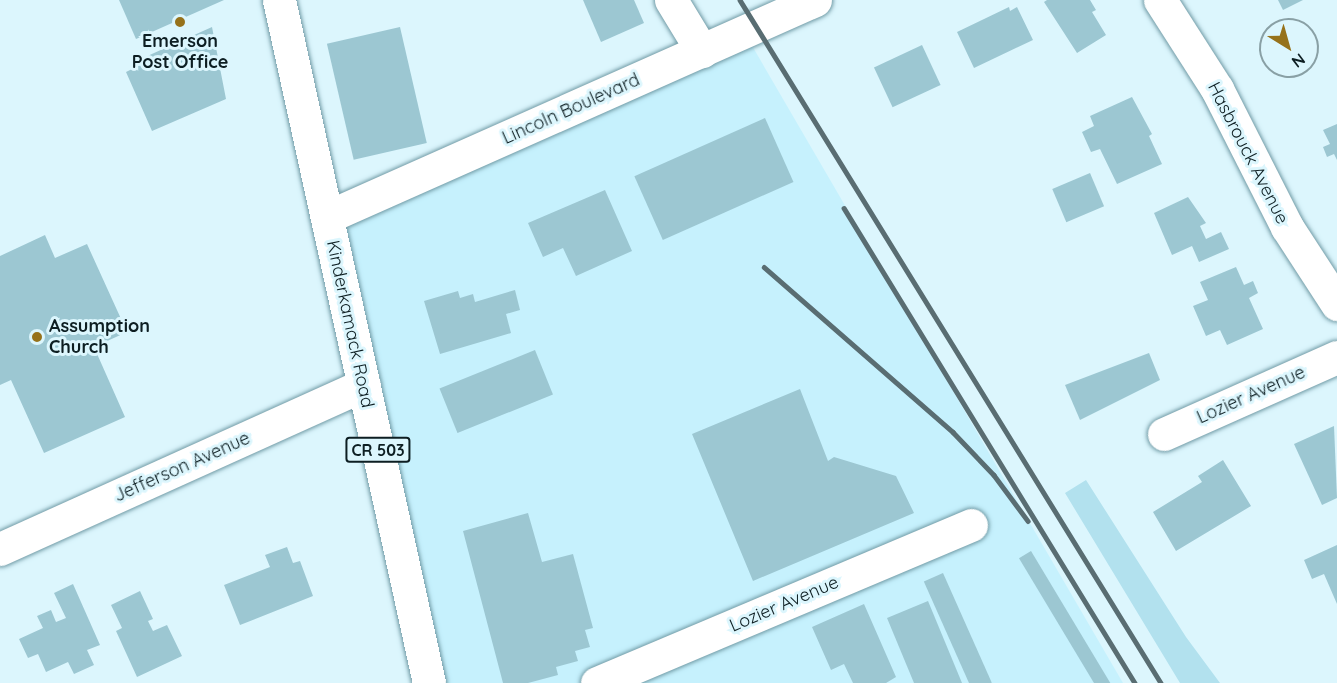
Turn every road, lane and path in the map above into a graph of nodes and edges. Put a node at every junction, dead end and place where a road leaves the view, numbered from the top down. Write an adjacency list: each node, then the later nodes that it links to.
1 (279, 0): 6 (street, Kinderkamack Road / CR 503)
2 (671, 0): 5 (street)
3 (815, 0): 5 (street, Lincoln Boulevard)
4 (1160, 0): 7 (street, Hasbrouck Avenue)
5 (702, 51): 6 (street, Lincoln Boulevard)
6 (327, 217): 9 (street, Kinderkamack Road / CR 503)
7 (1337, 304)
8 (1337, 357): 10 (street, Lozier Avenue)
9 (364, 385): 12 (street, Jefferson Avenue); 13 (street, Kinderkamack Road / CR 503)
10 (1164, 434)
11 (971, 525): 14 (street, Lozier Avenue)
12 (0, 549)
13 (429, 683)
14 (597, 683)

